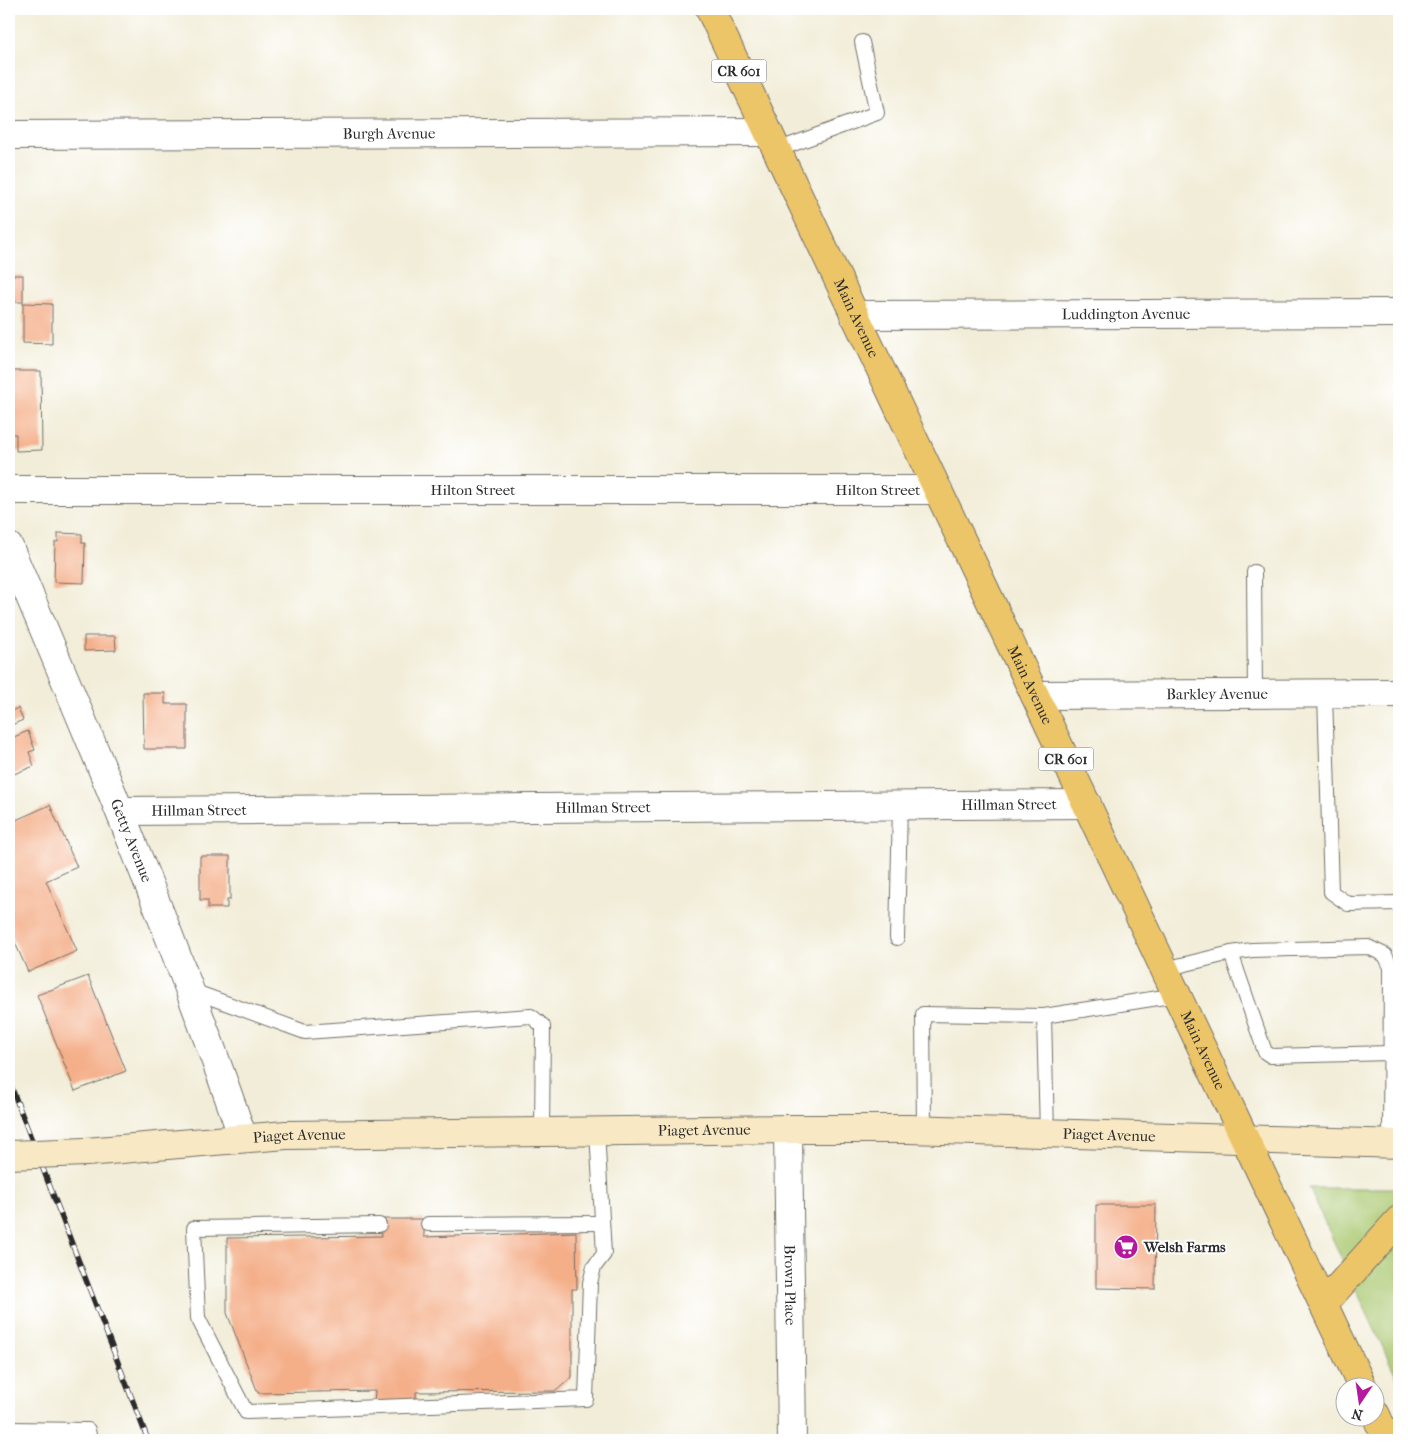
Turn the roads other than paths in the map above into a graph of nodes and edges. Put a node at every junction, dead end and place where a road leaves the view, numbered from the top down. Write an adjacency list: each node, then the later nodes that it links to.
1 (710, 9): 4 (main road, Main Avenue / CR 601)
2 (862, 42): 4 (lane)
3 (9, 135): 4 (street, Burgh Avenue)
4 (773, 141): 6 (main road, Main Avenue / CR 601)
5 (1399, 313): 6 (street, Luddington Avenue)
6 (854, 315): 8 (main road, Main Avenue / CR 601)
7 (9, 490): 8 (street, Hilton Street)
8 (938, 490): 14 (main road, Main Avenue / CR 601)
9 (9, 547): 17 (street, Getty Avenue)
10 (1254, 572): 12 (lane)
11 (1399, 693): 13 (street, Barkley Avenue)
12 (1255, 694): 13 (street, Barkley Avenue); 14 (street, Barkley Avenue)
13 (1325, 694): 18 (lane)
14 (1036, 695): 15 (main road, Main Avenue / CR 601)
15 (1087, 804): 16 (street, Hillman Street); 21 (main road, Main Avenue / CR 601)
16 (900, 806): 17 (street, Hillman Street); 19 (lane)
17 (121, 811): 22 (street, Getty Avenue)
18 (1399, 903)
19 (897, 938)
20 (1231, 953): 21 (lane); 25 (lane); 25 (lane)
21 (1165, 969): 23 (main road, Main Avenue / CR 601)
22 (190, 990): 29 (lane); 31 (street, Getty Avenue)
23 (1177, 995): 24 (lane); 32 (main road, Main Avenue / CR 601)
24 (1044, 1016): 27 (lane); 30 (lane)
25 (1391, 1053): 33 (lane)
26 (788, 1129): 27 (street, Piaget Avenue); 28 (street, Piaget Avenue); 44 (street, Brown Place)
27 (924, 1130): 30 (street, Piaget Avenue)
28 (596, 1131): 29 (street, Piaget Avenue); 36 (lane)
29 (542, 1132): 31 (street, Piaget Avenue)
30 (1047, 1133): 32 (street, Piaget Avenue)
31 (243, 1138): 34 (street, Piaget Avenue, bridge)
32 (1246, 1140): 33 (street, Piaget Avenue); 39 (main road, Main Avenue / CR 601)
33 (1395, 1144)
34 (9, 1155)
35 (1399, 1220): 39 (main road)
36 (602, 1223): 37 (lane); 38 (lane)
37 (428, 1224)
38 (379, 1225)
39 (1323, 1304): 40 (main road, Main Avenue / CR 601)
40 (1357, 1376)
41 (1381, 1426): 45 (main road)
42 (9, 1429): 43 (lane)
43 (90, 1440)
44 (792, 1440)
45 (1387, 1440)

